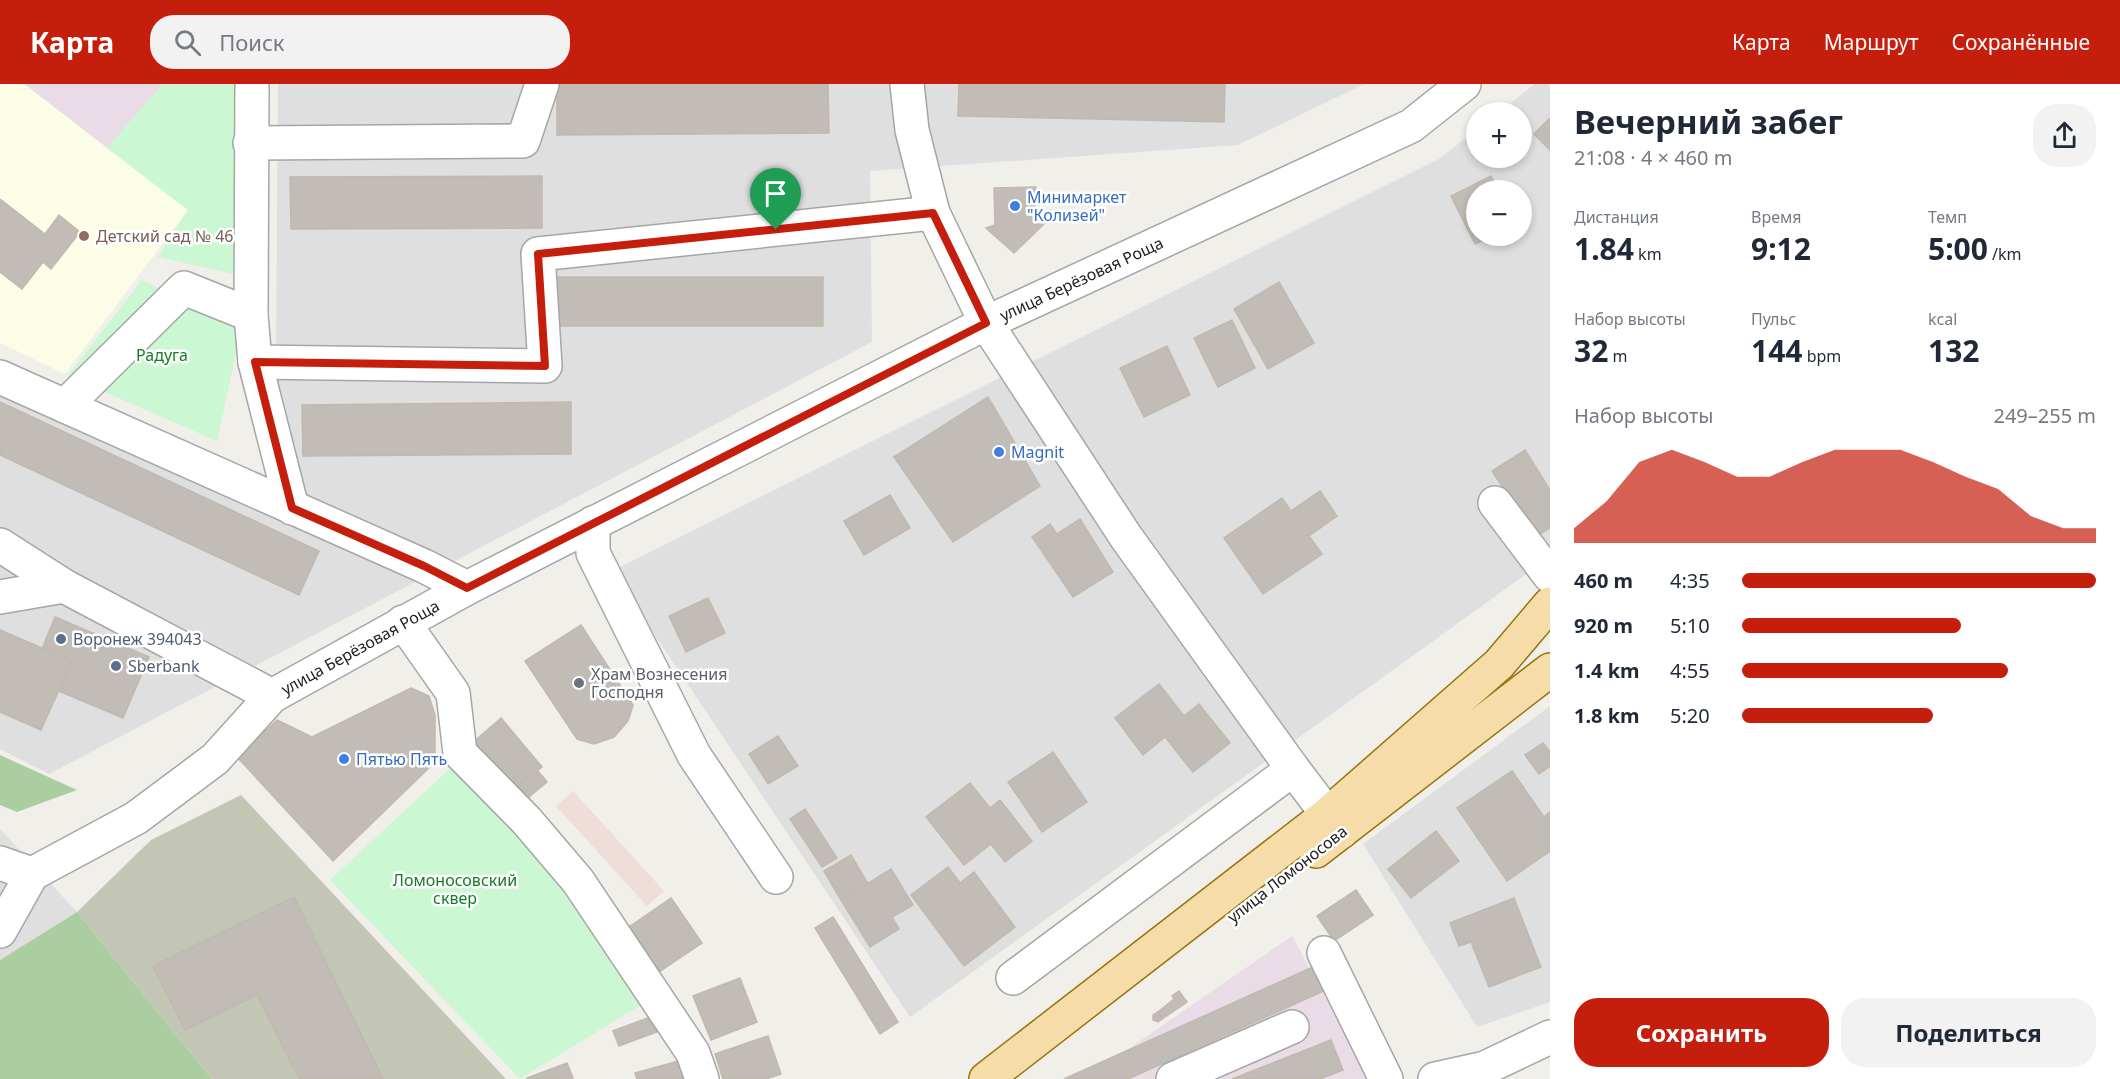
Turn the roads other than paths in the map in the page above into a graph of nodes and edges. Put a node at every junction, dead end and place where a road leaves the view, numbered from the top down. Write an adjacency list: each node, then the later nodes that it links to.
1 (252, 84): 5 (street)
2 (542, 84): 5 (street)
3 (907, 84): 6 (street)
4 (1464, 84): 8 (street, улица Берёзовая Роща)
5 (250, 143): 7 (street)
6 (933, 213): 8 (street); 9 (street)
7 (251, 315): 9 (street); 11 (street)
8 (986, 323): 14 (street, улица Берёзовая Роща); 24 (street)
9 (255, 362): 13 (street)
10 (0, 377): 11 (street)
11 (65, 406): 13 (street)
12 (1495, 503): 16 (street)
13 (292, 508): 18 (street)
14 (593, 523): 18 (street, улица Берёзовая Роща); 28 (street)
15 (0, 545): 17 (street, улица Берёзовая Роща)
16 (1550, 576)
17 (64, 586): 19 (street); 23 (street, улица Берёзовая Роща)
18 (467, 588): 21 (street, улица Берёзовая Роща)
19 (0, 597)
20 (1550, 604): 25 (main road)
21 (403, 622): 23 (street, улица Берёзовая Роща); 34 (street)
22 (1550, 670): 25 (main road, улица Ломоносова)
23 (272, 696): 27 (street)
24 (1293, 769): 25 (street); 31 (street)
25 (1335, 823): 35 (main road, улица Ломоносова); 36 (main road, улица Ломоносова)
26 (0, 863): 27 (street)
27 (32, 874): 29 (street)
28 (776, 878)
29 (0, 931)
30 (1324, 953): 38 (street)
31 (1013, 978)
32 (1292, 1028): 37 (street)
33 (1550, 1037): 39 (street)
34 (702, 1079)
35 (986, 1079)
36 (1024, 1079)
37 (1173, 1079)
38 (1386, 1079)
39 (1435, 1079)

